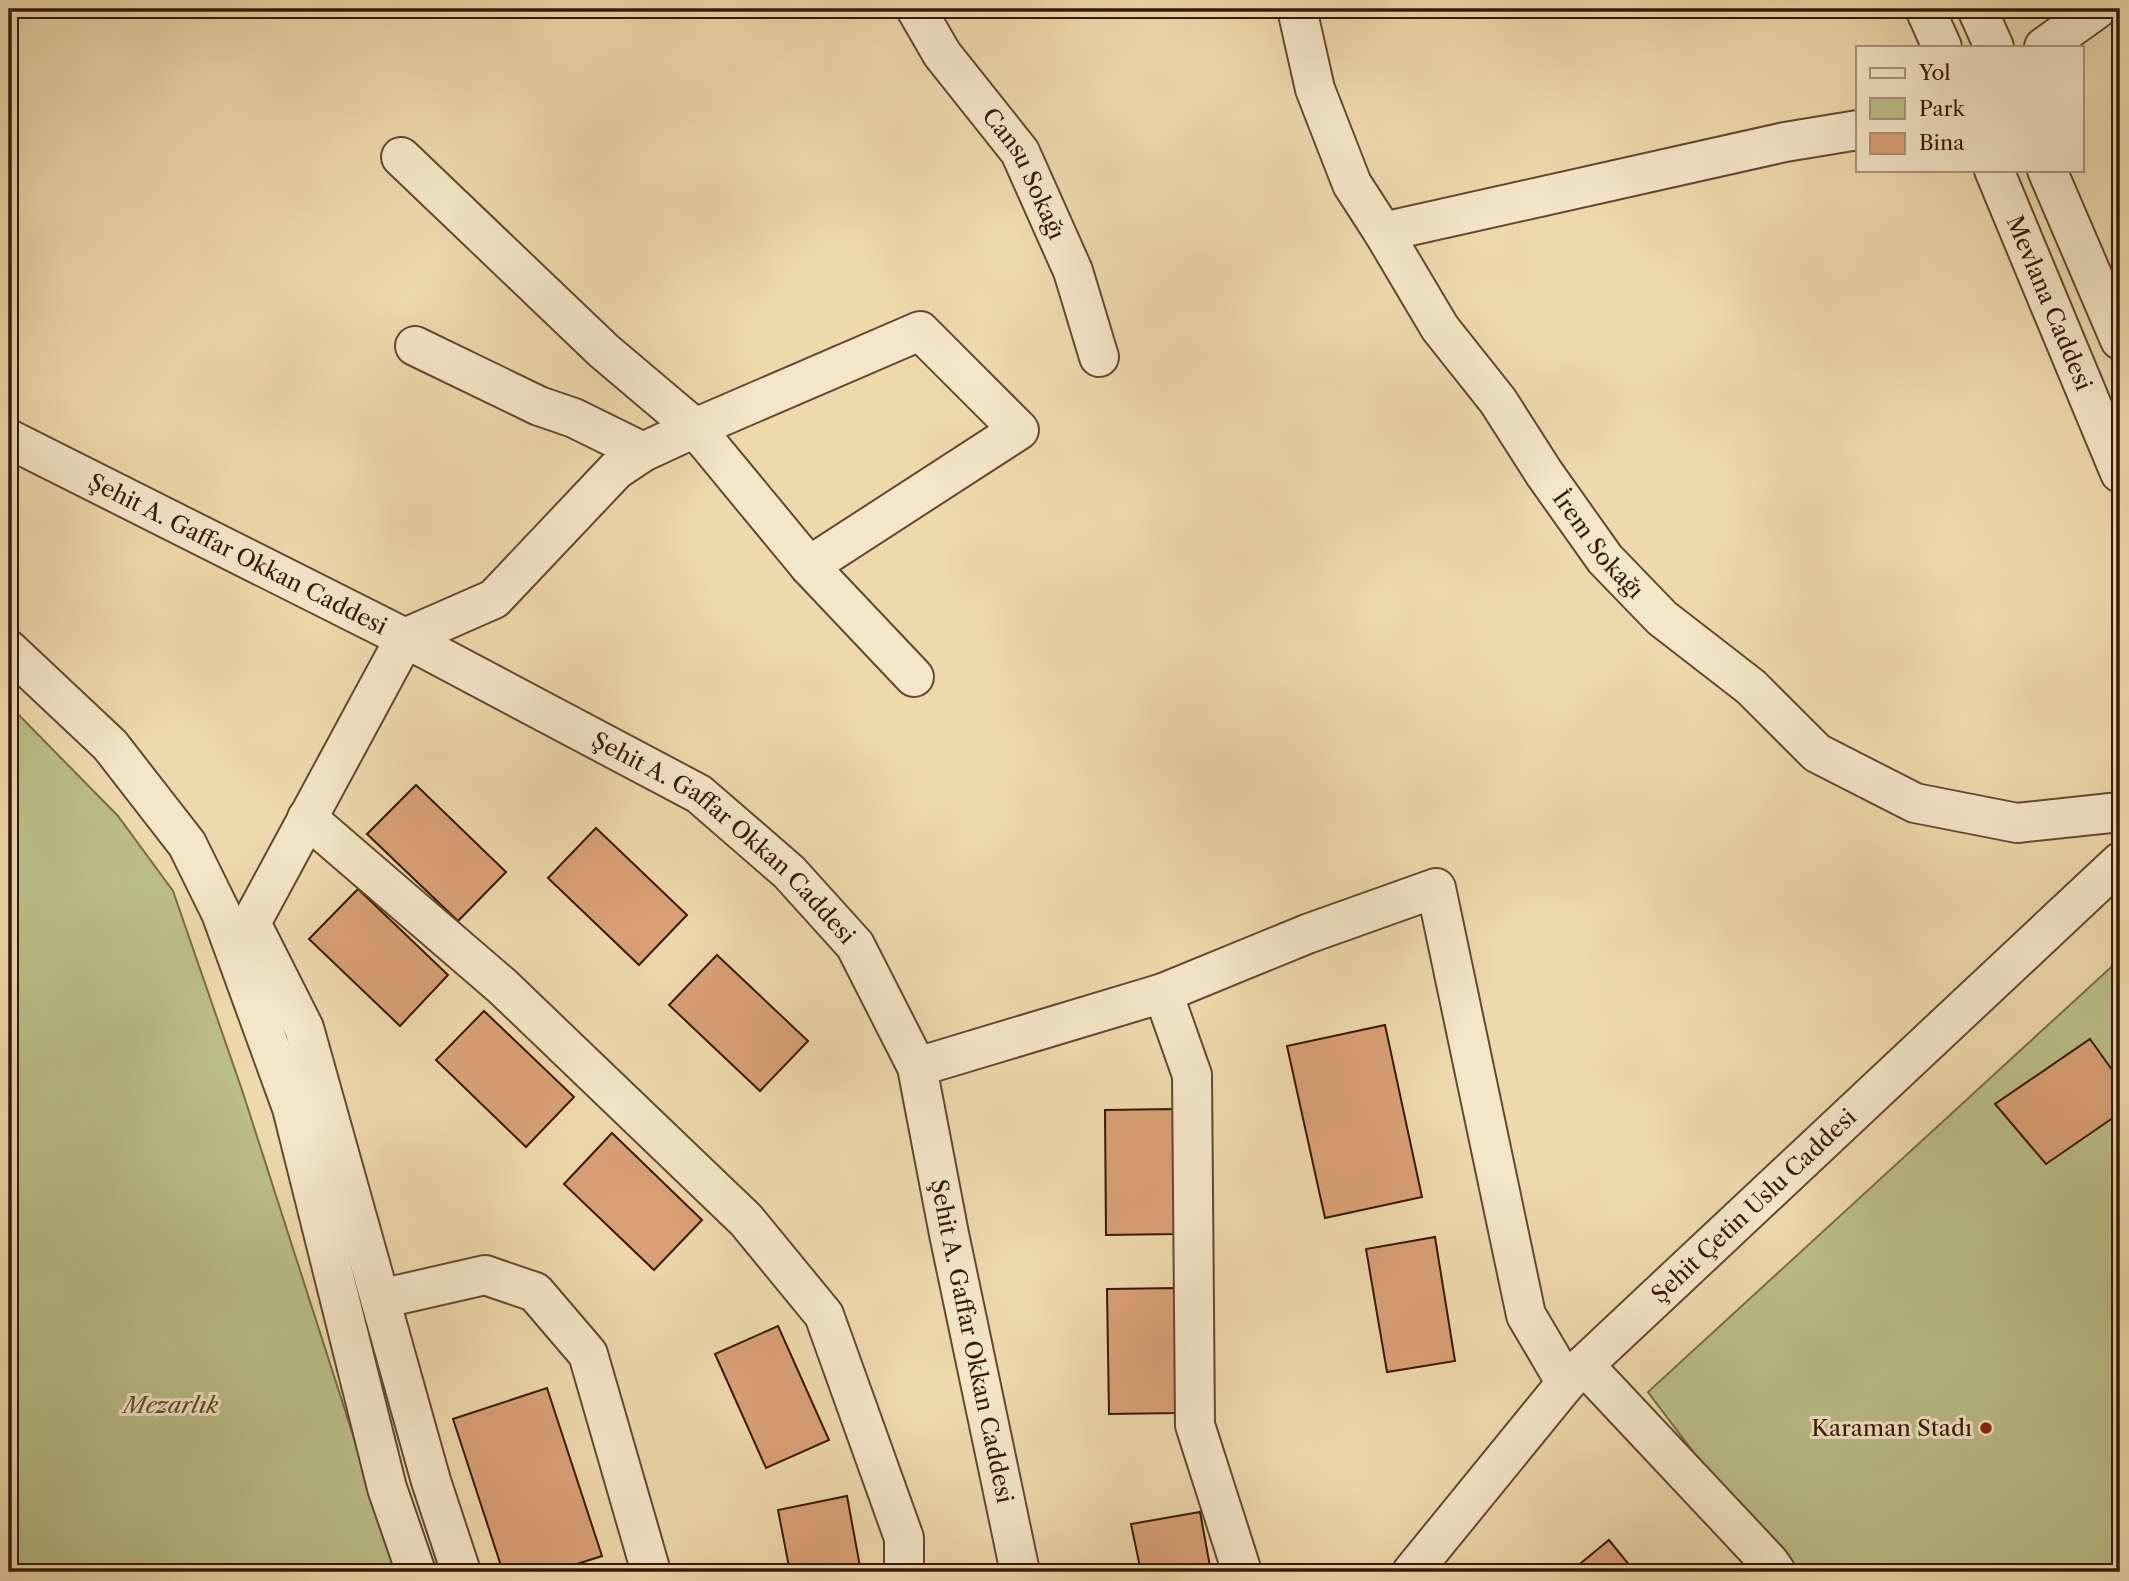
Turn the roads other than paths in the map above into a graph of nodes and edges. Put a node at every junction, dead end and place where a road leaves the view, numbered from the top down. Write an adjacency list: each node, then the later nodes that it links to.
1 (916, 9): 16 (street, Cansu Sokağı)
2 (1297, 9): 13 (street, İrem Sokağı)
3 (1925, 9): 6 (street)
4 (1977, 9): 7 (street)
5 (2097, 9): 8 (street)
6 (1942, 46)
7 (1994, 46)
8 (2046, 46)
9 (1856, 130): 13 (street)
10 (401, 157): 17 (street)
11 (1995, 172): 20 (street, Mevlana Caddesi)
12 (2048, 172): 14 (street)
13 (1383, 232): 25 (street, İrem Sokağı)
14 (2120, 340)
15 (415, 345): 19 (street)
16 (1099, 357)
17 (695, 428): 19 (street); 21 (street); 21 (street)
18 (9, 439): 22 (street, Şehit A. Gaffar Okkan Caddesi)
19 (643, 452): 22 (street)
20 (2120, 473)
21 (809, 566): 24 (street)
22 (405, 638): 26 (street); 29 (street, Şehit A. Gaffar Okkan Caddesi)
23 (9, 650): 32 (street)
24 (914, 677)
25 (2120, 812)
26 (307, 818): 30 (street); 35 (street)
27 (2120, 862): 31 (street, Şehit Çetin Uslu Caddesi)
28 (1163, 993): 29 (street); 31 (street); 37 (street)
29 (917, 1067): 36 (street, Şehit A. Gaffar Okkan Caddesi)
30 (380, 1299): 33 (street); 34 (street)
31 (1575, 1374): 38 (street, Şehit Çetin Uslu Caddesi); 39 (street)
32 (416, 1572)
33 (461, 1572)
34 (651, 1572)
35 (904, 1572)
36 (1020, 1572)
37 (1242, 1572)
38 (1412, 1572)
39 (1776, 1572)

